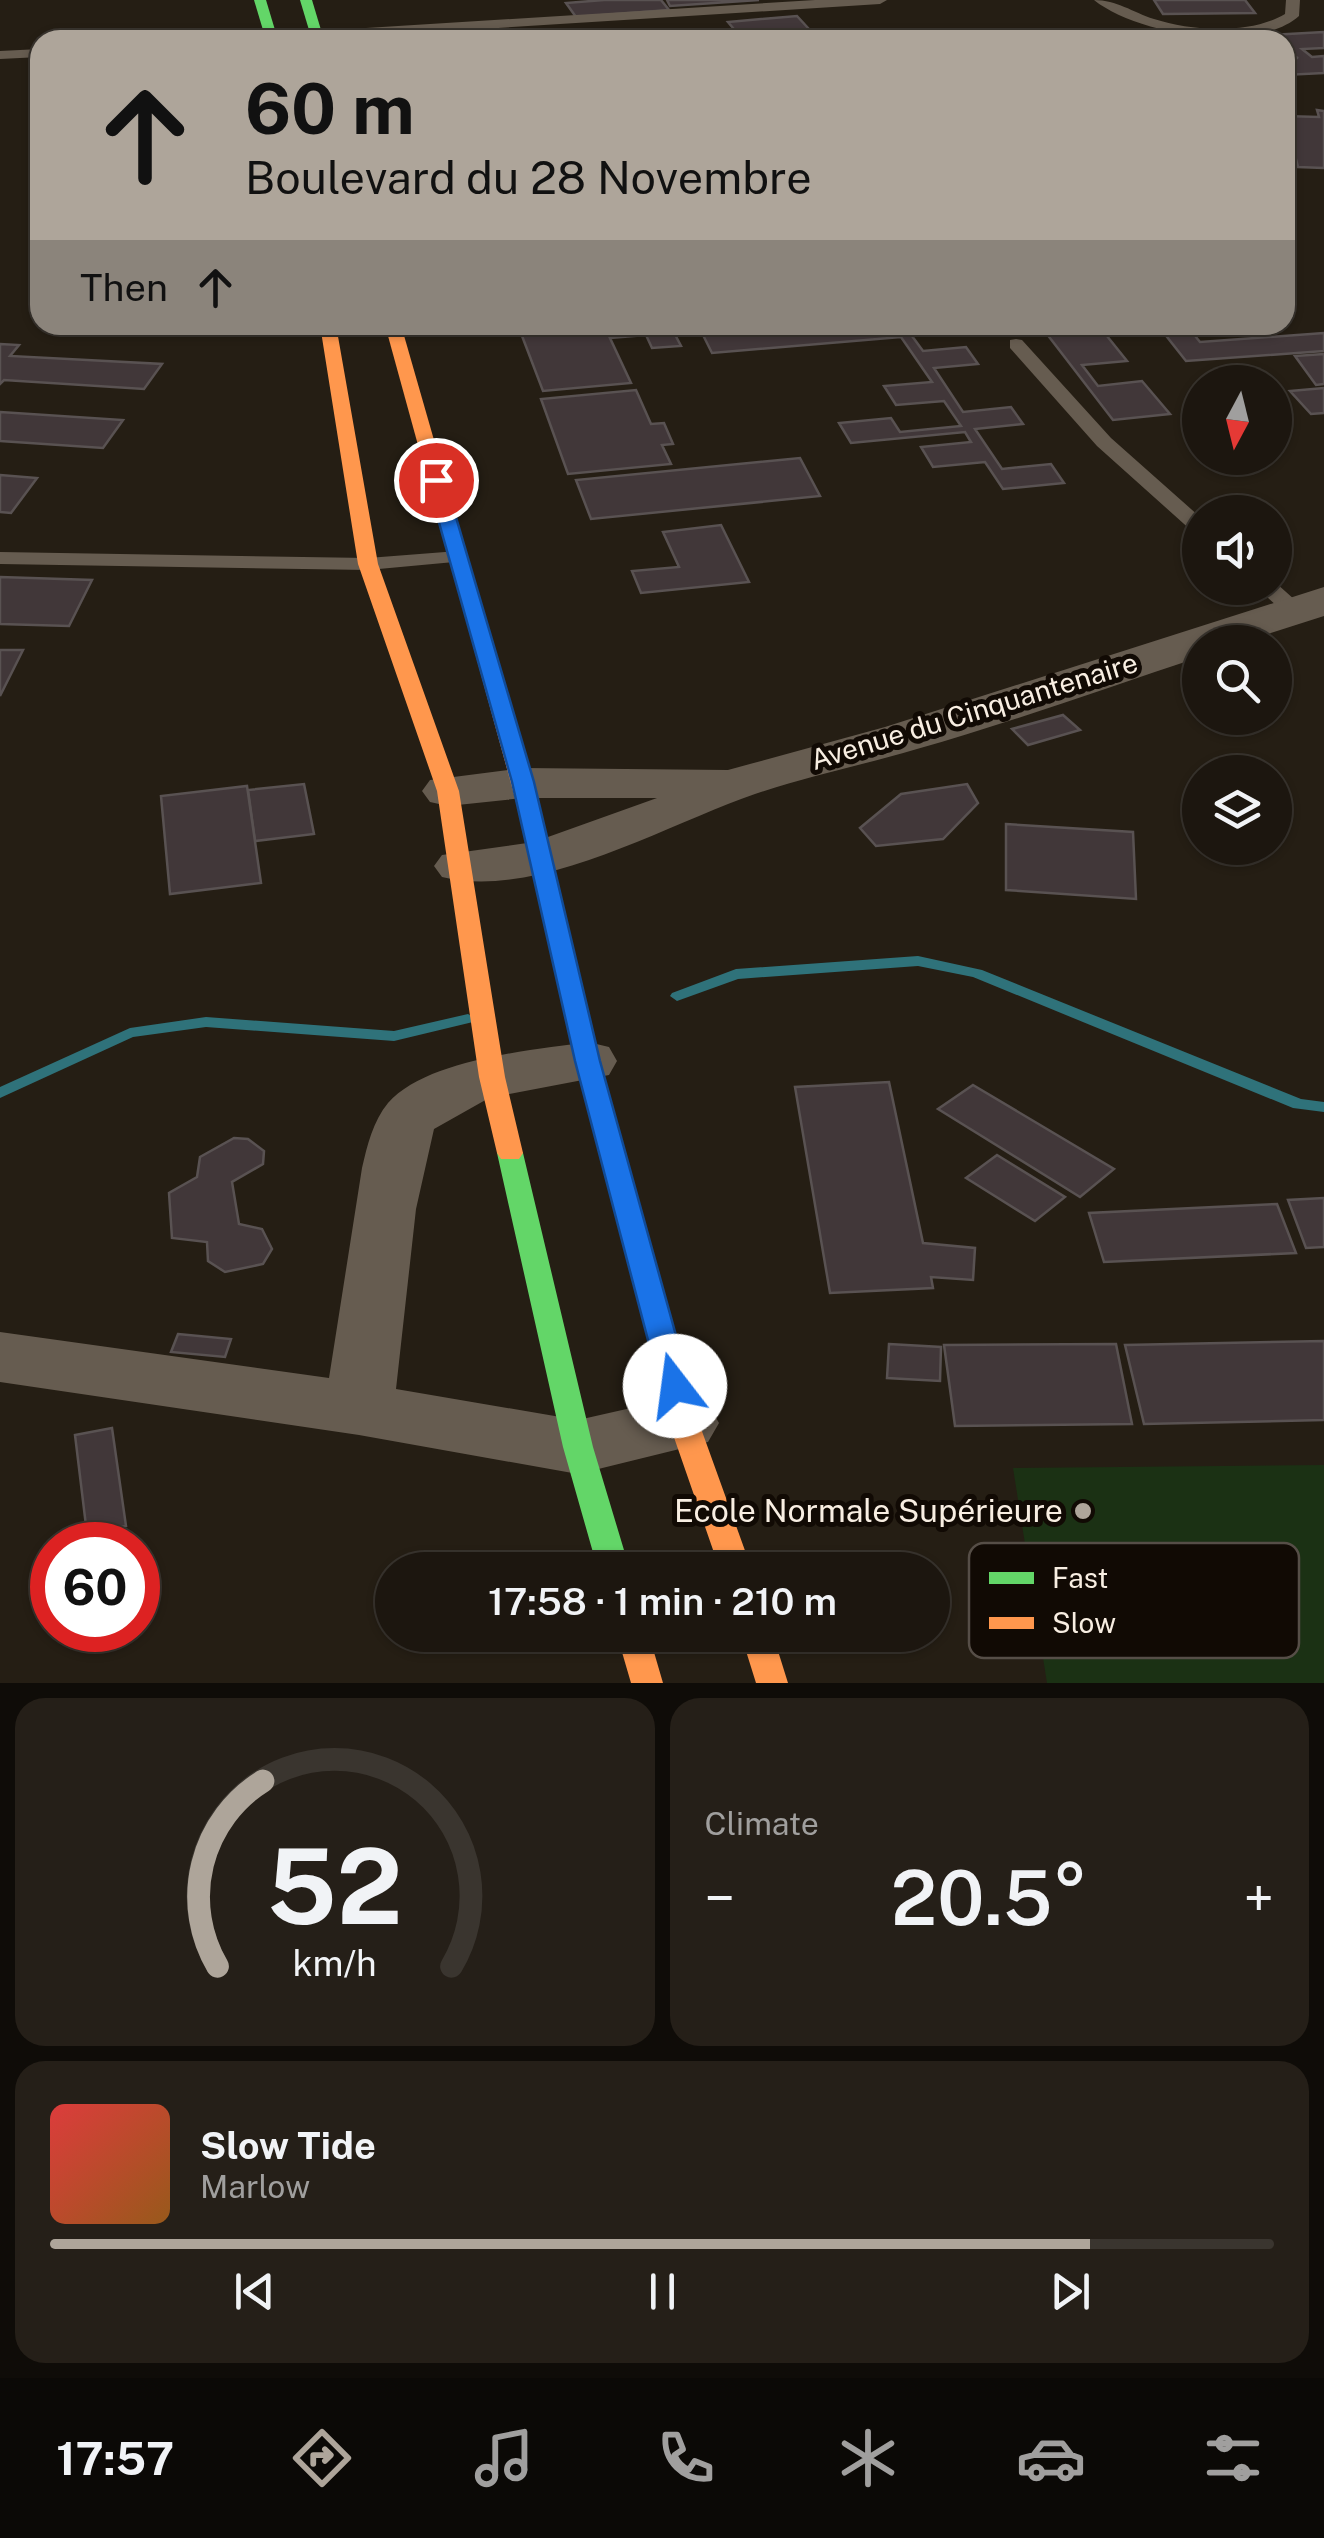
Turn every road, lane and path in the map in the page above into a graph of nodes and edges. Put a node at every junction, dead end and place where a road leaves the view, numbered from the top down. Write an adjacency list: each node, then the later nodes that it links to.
1 (260, 0): 6 (main road)
2 (306, 0): 7 (main road)
3 (880, 0): 8 (lane)
4 (1102, 0): 9 (lane)
5 (1294, 0): 10 (lane)
6 (269, 30)
7 (315, 30)
8 (436, 30)
9 (1209, 30)
10 (1229, 30)
11 (30, 54): 12 (lane)
12 (0, 55)
13 (330, 335): 19 (main road)
14 (396, 335): 17 (main road)
15 (1016, 344): 16 (lane)
16 (1182, 512)
17 (458, 557): 19 (lane); 21 (main road)
18 (0, 558): 19 (lane)
19 (368, 564): 23 (main road)
20 (1295, 599): 22 (street, Avenue du Cinquantenaire)
21 (523, 782): 22 (street); 23 (street); 24 (main road)
22 (737, 783): 24 (street)
23 (448, 791): 25 (main road)
24 (542, 857): 25 (street); 26 (main road)
25 (461, 866): 27 (main road)
26 (584, 1047): 27 (street); 30 (main road)
27 (490, 1056): 29 (street); 31 (main road)
28 (17, 1371): 29 (street)
29 (360, 1409): 31 (street)
30 (684, 1423): 31 (street); 33 (main road)
31 (578, 1447): 32 (main road)
32 (609, 1552)
33 (730, 1552)
34 (638, 1652): 36 (main road)
35 (762, 1652): 37 (main road)
36 (647, 1683)
37 (772, 1683)

